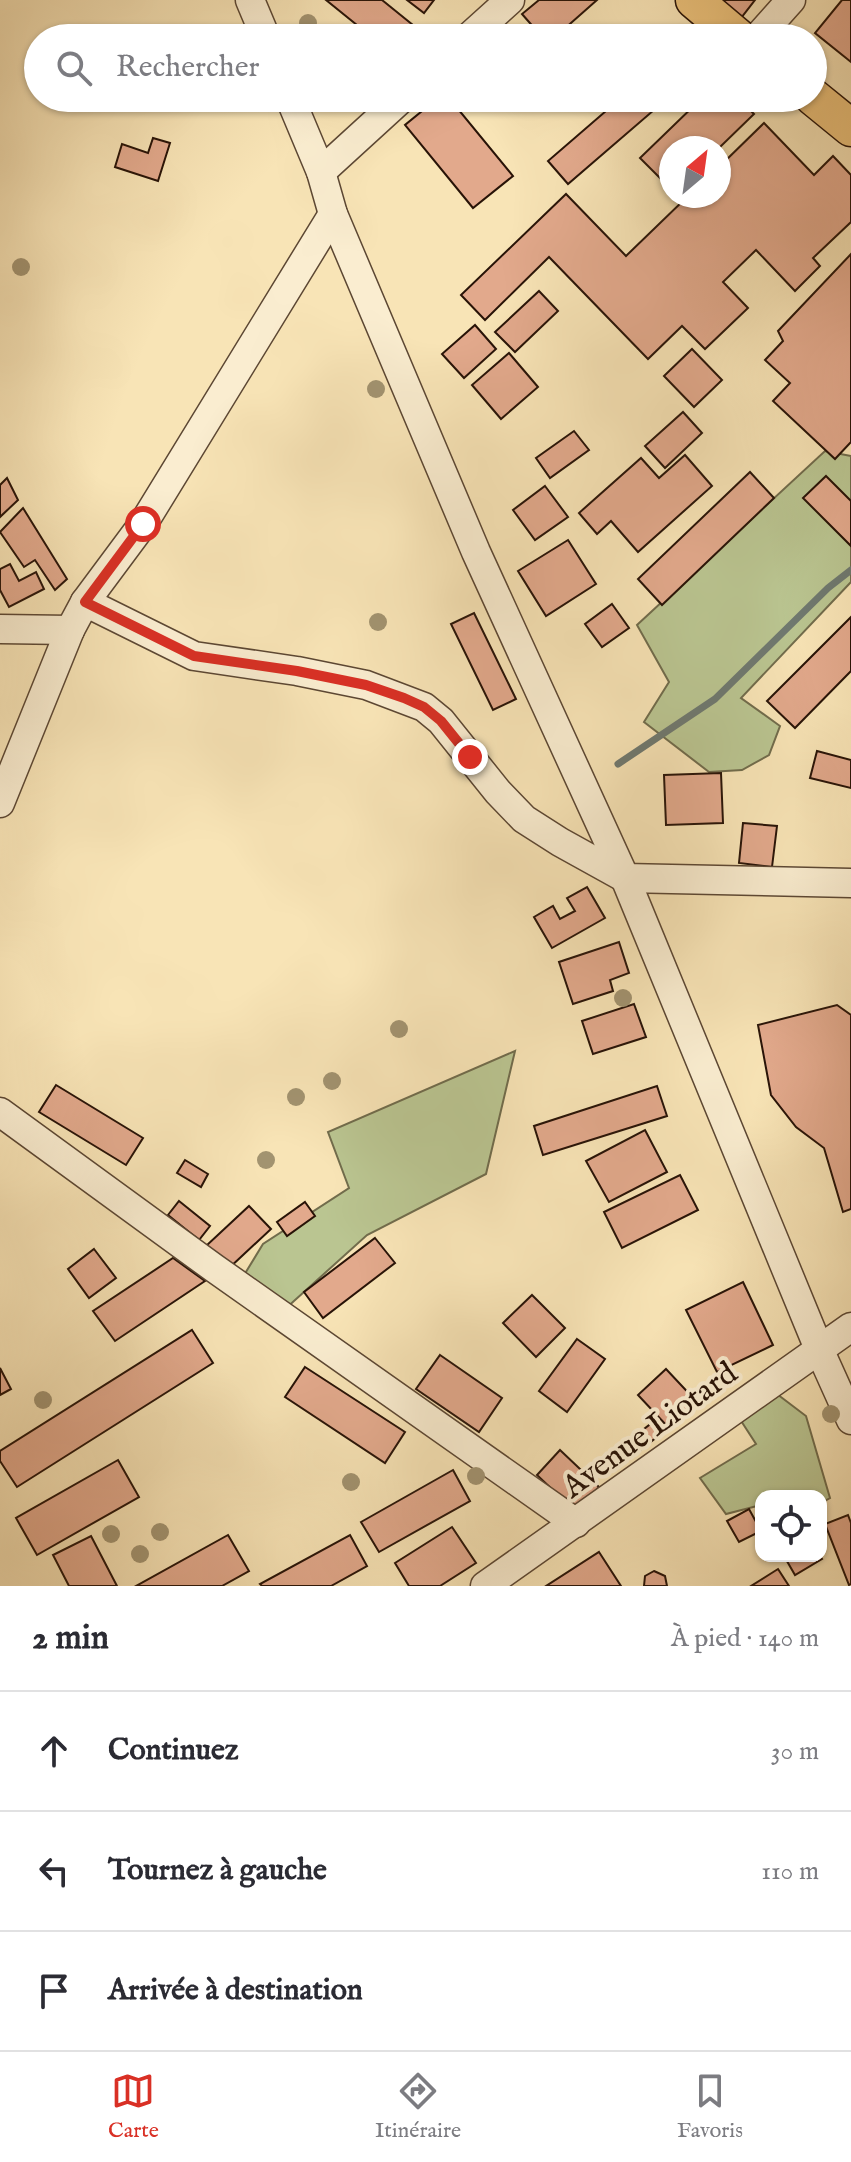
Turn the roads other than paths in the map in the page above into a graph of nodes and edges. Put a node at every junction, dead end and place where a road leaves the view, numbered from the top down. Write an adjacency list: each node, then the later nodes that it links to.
1 (250, 0): 5 (street)
2 (510, 0): 6 (street)
3 (694, 0): 7 (main road)
4 (791, 0): 8 (street)
5 (260, 24)
6 (483, 24)
7 (722, 24)
8 (770, 24)
9 (827, 108): 12 (main road)
10 (296, 112): 13 (street)
11 (387, 112): 13 (street)
12 (851, 128)
13 (321, 172): 14 (street)
14 (333, 214): 15 (street); 19 (street)
15 (85, 602): 17 (street); 19 (street)
16 (0, 629): 17 (street)
17 (70, 630): 18 (street)
18 (0, 803)
19 (625, 878): 20 (street); 23 (street)
20 (851, 883)
21 (0, 1112): 25 (street)
22 (851, 1327): 23 (street, Avenue Liotard)
23 (819, 1349): 24 (street); 25 (street, Avenue Liotard)
24 (851, 1420)
25 (576, 1523): 26 (street, Avenue Liotard)
26 (485, 1586)

